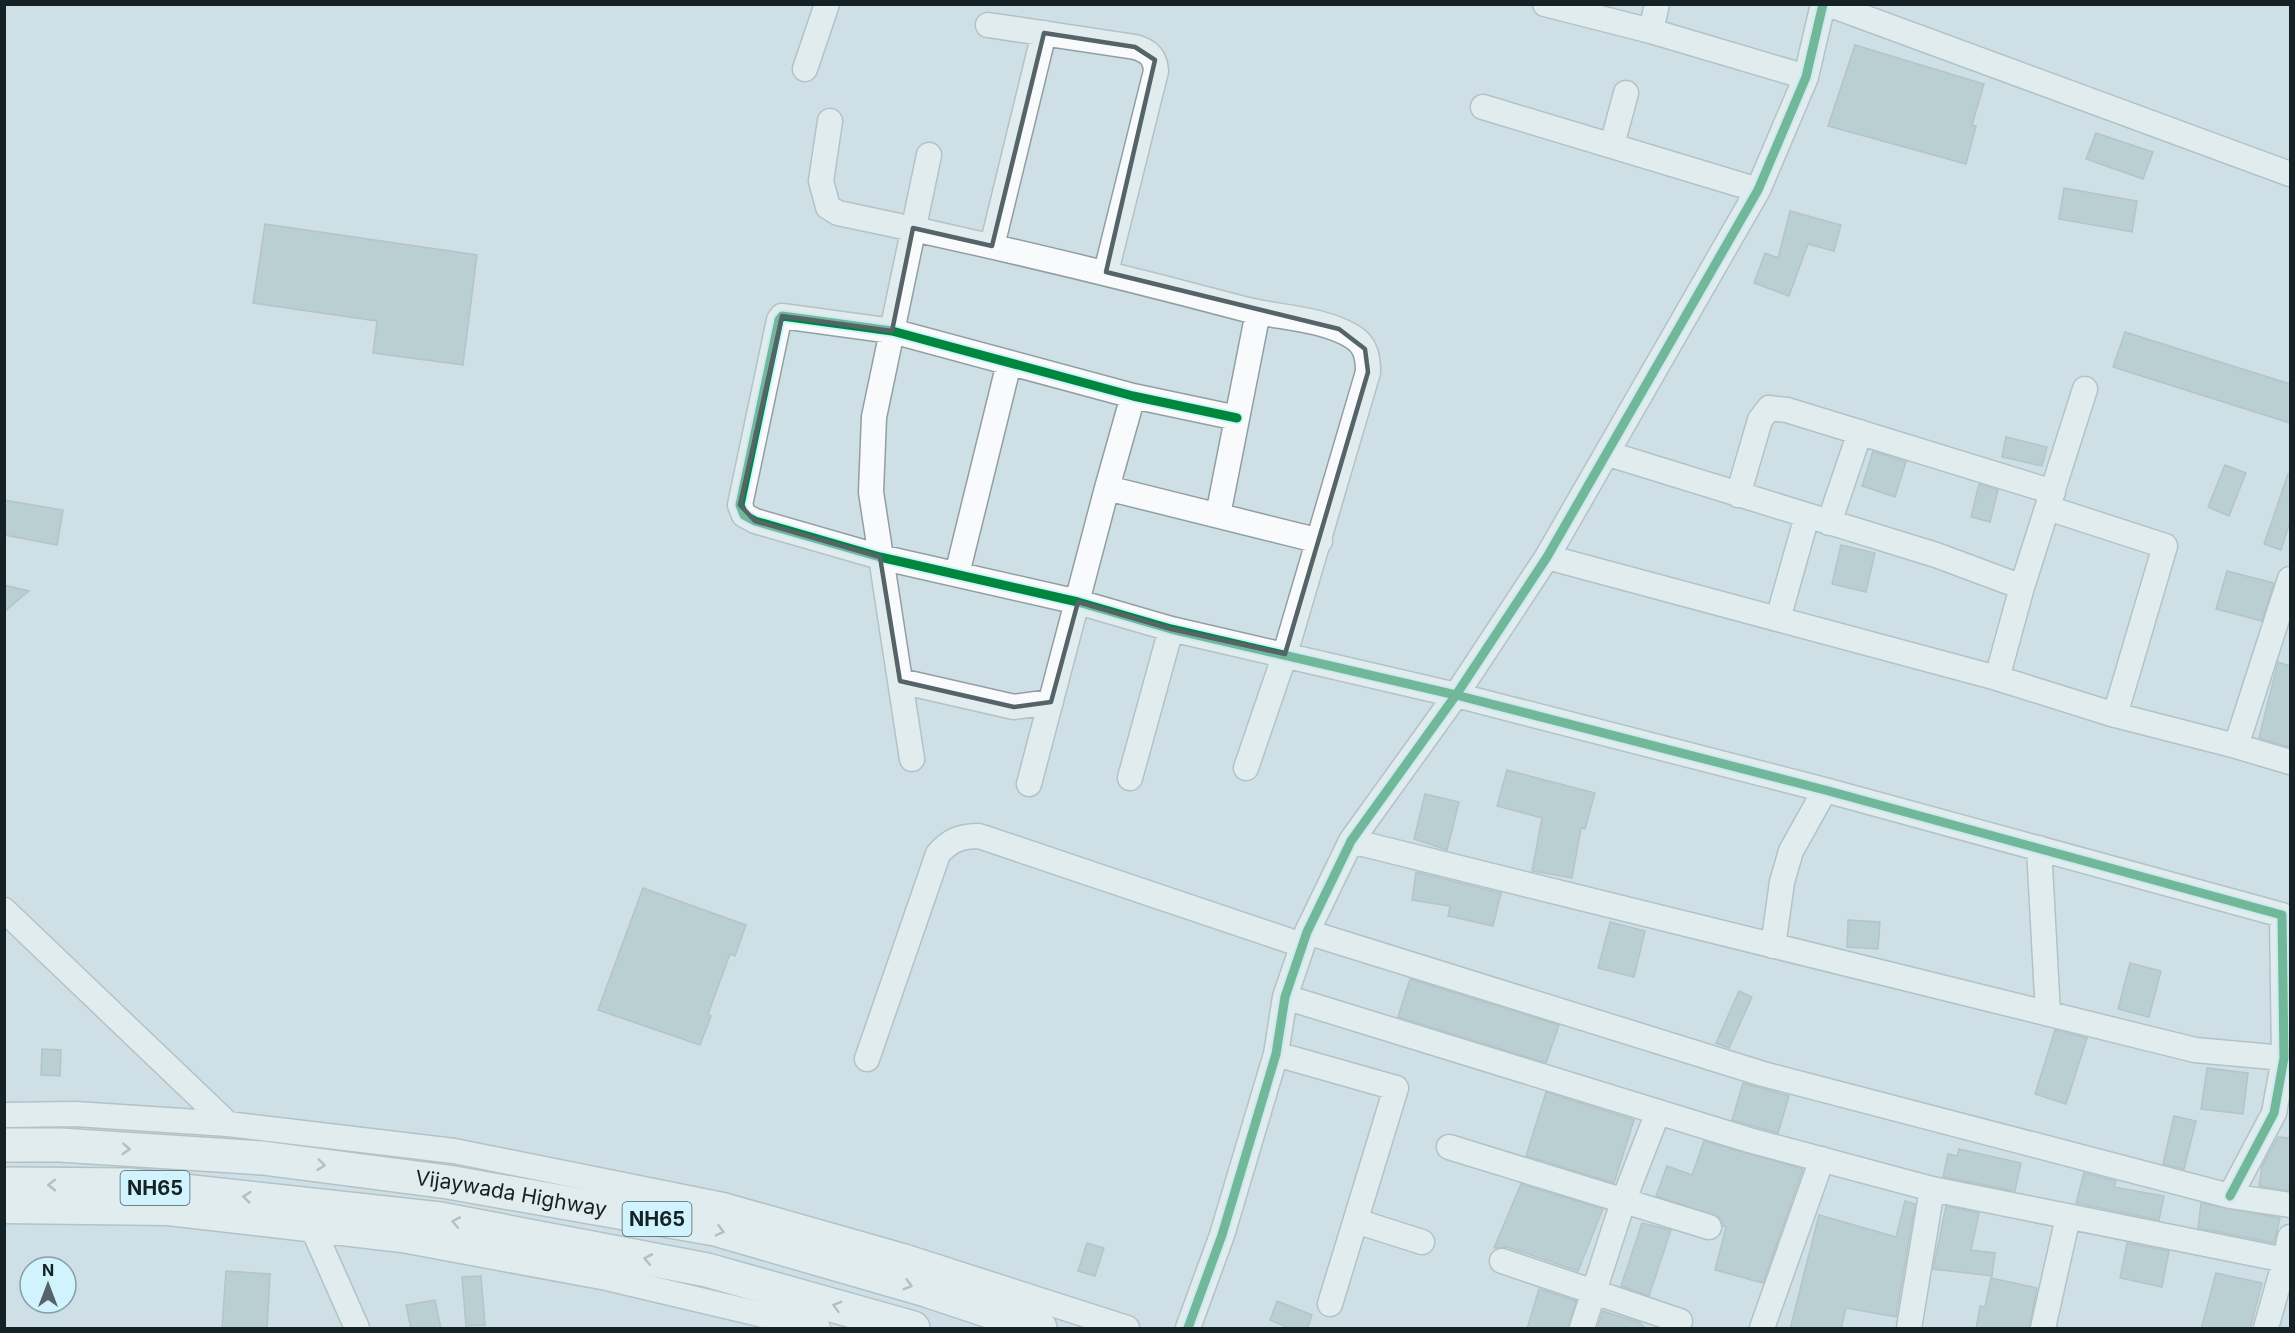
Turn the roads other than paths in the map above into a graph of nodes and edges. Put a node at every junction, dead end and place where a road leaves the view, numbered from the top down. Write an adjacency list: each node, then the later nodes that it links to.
1 (827, 4): 9 (street)
2 (1545, 4): 7 (street)
3 (1657, 4): 7 (street)
4 (1823, 4): 10 (street)
5 (1828, 4): 16 (street)
6 (988, 25): 8 (street)
7 (1651, 31): 10 (street)
8 (1044, 33): 19 (street); 20 (street)
9 (805, 69)
10 (1806, 77): 17 (street)
11 (1626, 93): 14 (street)
12 (1483, 106): 14 (street)
13 (830, 121): 18 (street)
14 (1612, 145): 17 (street)
15 (929, 155): 18 (street)
16 (2290, 174)
17 (1758, 190): 28 (street)
18 (913, 228): 19 (street); 22 (street)
19 (992, 246): 20 (street)
20 (1106, 272): 21 (street)
21 (1258, 312): 26 (street); 34 (street)
22 (892, 332): 23 (street); 35 (street); 35 (street)
23 (1009, 363): 25 (street); 37 (street)
24 (2085, 389): 31 (street)
25 (1132, 396): 26 (street); 29 (street)
26 (1237, 418): 32 (street)
27 (1860, 432): 30 (street); 31 (street); 33 (street)
28 (1609, 454): 30 (street); 36 (street)
29 (1107, 488): 32 (street); 40 (street)
30 (1738, 495): 33 (street)
31 (2051, 500): 39 (street); 48 (street)
32 (1218, 515): 34 (street)
33 (1818, 520): 39 (street); 41 (street)
34 (1320, 540): 43 (street)
35 (880, 557): 37 (street); 45 (street)
36 (1547, 557): 41 (street); 46 (street)
37 (957, 574): 40 (street)
38 (2290, 579): 49 (street)
39 (2022, 587): 44 (street)
40 (1078, 602): 42 (street); 47 (street)
41 (1778, 619): 44 (street)
42 (1171, 629): 43 (street); 53 (street)
43 (1285, 654): 46 (street); 52 (street)
44 (1997, 678): 48 (street)
45 (900, 681): 47 (street); 50 (street)
46 (1456, 695): 55 (street); 56 (street)
47 (1051, 702): 54 (street)
48 (2115, 715): 49 (street)
49 (2236, 746): 51 (street)
50 (912, 759)
51 (2290, 762)
52 (1246, 768)
53 (1130, 778)
54 (1029, 784)
55 (1826, 790): 57 (street); 61 (street)
56 (1351, 841): 60 (street); 61 (street)
57 (2039, 848): 59 (street); 63 (street)
58 (4, 910): 69 (street)
59 (2286, 916): 66 (street)
60 (1305, 938): 62 (street); 65 (street); 75 (street)
61 (1773, 946): 63 (street)
62 (1285, 997): 64 (street); 67 (street)
63 (2048, 1014): 66 (street)
64 (1276, 1054): 80 (street); 94 (street)
65 (867, 1059)
66 (2288, 1064): 75 (street)
67 (1658, 1112): 72 (street); 76 (street)
68 (4, 1115): 69 (street)
69 (228, 1124): 93 (street)
70 (4, 1145): 92 (highway, Vijaywada Highway / NH65, one-way to 92)
71 (1449, 1147): 76 (street)
72 (1821, 1158): 74 (street); 96 (street)
73 (4, 1184): 91 (highway, Vijaywada Highway / NH65, one-way to 73)
74 (1932, 1189): 79 (street); 97 (street)
75 (2230, 1196): 77 (street)
76 (1623, 1203): 81 (street); 86 (street)
77 (2290, 1205)
78 (4, 1211): 82 (street)
79 (2068, 1217): 84 (street); 98 (street)
80 (1356, 1221): 83 (street); 87 (street)
81 (1708, 1227)
82 (313, 1229): 89 (street); 90 (street)
83 (1422, 1242)
84 (2288, 1249): 99 (street)
85 (1502, 1261): 86 (street)
86 (1595, 1291): 88 (street); 95 (street)
87 (1330, 1304)
88 (1680, 1321)
89 (357, 1329)
90 (818, 1329)
91 (913, 1329)
92 (1040, 1329)
93 (1127, 1329)
94 (1188, 1329)
95 (1582, 1329)
96 (1762, 1329)
97 (1909, 1329)
98 (2043, 1329)
99 (2266, 1329)

